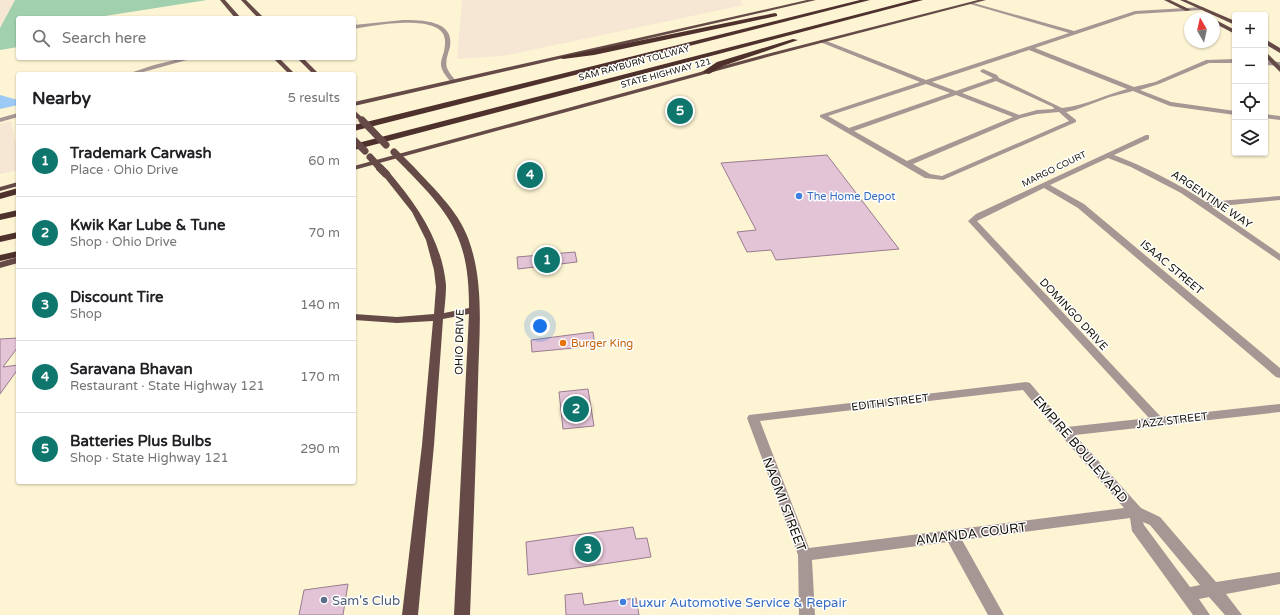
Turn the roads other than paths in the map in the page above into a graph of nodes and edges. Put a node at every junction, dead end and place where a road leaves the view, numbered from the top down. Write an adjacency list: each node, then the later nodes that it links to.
1 (222, 0): 14 (main road)
2 (243, 0): 15 (main road)
3 (814, 0): 26 (main road)
4 (847, 0): 26 (highway)
5 (867, 0): 53 (highway, SAM RAYBURN TOLLWAY)
6 (921, 0): 38 (highway); 57 (highway, SAM RAYBURN TOLLWAY)
7 (984, 0): 10 (main road, STATE HIGHWAY 121)
8 (1166, 0): 12 (main road)
9 (1182, 0): 11 (main road)
10 (972, 3): 20 (street); 21 (main road, STATE HIGHWAY 121)
11 (1202, 8): 12 (street); 16 (main road)
12 (1188, 9): 13 (main road); 20 (street)
13 (1195, 12)
14 (236, 16)
15 (259, 16)
16 (1232, 22)
17 (1220, 24): 19 (main road)
18 (356, 27): 40 (street)
19 (1232, 30)
20 (1074, 33): 23 (street)
21 (822, 41): 38 (main road, STATE HIGHWAY 121); 41 (street)
22 (1268, 43): 24 (main road)
23 (1030, 48): 41 (street); 42 (street)
24 (1280, 51)
25 (1268, 56): 32 (main road)
26 (562, 57): 40 (main road)
27 (182, 60): 35 (street)
28 (278, 60): 36 (main road)
29 (302, 60): 37 (main road)
30 (1232, 61): 42 (street)
31 (1268, 63): 32 (street)
32 (1278, 64): 33 (main road)
33 (1280, 70)
34 (983, 71): 39 (street)
35 (136, 72)
36 (290, 72)
37 (314, 72)
38 (706, 72): 60 (main road, STATE HIGHWAY 121)
39 (996, 80): 43 (street); 45 (street)
40 (453, 81): 44 (main road)
41 (926, 82): 43 (street); 54 (street)
42 (1132, 90): 45 (street); 46 (street)
43 (954, 93): 50 (street); 54 (street)
44 (356, 104)
45 (1060, 110): 50 (street); 59 (street)
46 (1232, 113)
47 (356, 114): 78 (main road, OHIO DRIVE, bridge)
48 (16, 116): 52 (street)
49 (1268, 116): 51 (street)
50 (1019, 117): 59 (street)
51 (1280, 118)
52 (0, 120)
53 (356, 128)
54 (848, 131): 59 (street)
55 (1146, 137): 58 (street, MARGO COURT)
56 (356, 142): 80 (main road, OHIO DRIVE, bridge)
57 (356, 146)
58 (1107, 155): 62 (street, MARGO COURT); 67 (street, ARGENTINE WAY)
59 (907, 164)
60 (356, 167)
61 (16, 185): 63 (main road)
62 (1044, 185): 70 (street, MARGO COURT); 81 (street, ISAAC STREET)
63 (0, 189)
64 (16, 192): 65 (highway)
65 (0, 196)
66 (1280, 198): 67 (street)
67 (1205, 205): 75 (street, ARGENTINE WAY)
68 (16, 213): 69 (highway)
69 (0, 217)
70 (972, 221): 85 (street, DOMINGO DRIVE)
71 (16, 235): 72 (highway)
72 (0, 239)
73 (16, 254): 74 (highway)
74 (0, 258)
75 (1280, 258)
76 (16, 261): 77 (main road)
77 (0, 265)
78 (474, 315): 80 (main road); 94 (main road, OHIO DRIVE)
79 (356, 317): 80 (main road)
80 (439, 317): 93 (main road, OHIO DRIVE)
81 (1280, 374)
82 (1026, 386): 84 (street, EDITH STREET); 86 (street, EMPIRE BOULEVARD)
83 (1280, 408): 85 (street, JAZZ STREET)
84 (753, 418): 89 (street, NAOMI STREET)
85 (1159, 422): 86 (street, JAZZ STREET)
86 (1065, 432): 87 (street, EMPIRE BOULEVARD)
87 (1136, 512): 88 (street, AMANDA COURT); 91 (street, EMPIRE BOULEVARD); 92 (street, EMPIRE BOULEVARD)
88 (952, 536): 89 (street, AMANDA COURT); 96 (street)
89 (805, 555): 95 (street, NAOMI STREET)
90 (1280, 578): 91 (street)
91 (1213, 590): 92 (street); 98 (street, EMPIRE BOULEVARD)
92 (1186, 594): 97 (street, EMPIRE BOULEVARD)
93 (410, 615)
94 (462, 615)
95 (807, 615)
96 (996, 615)
97 (1202, 615)
98 (1234, 615)

